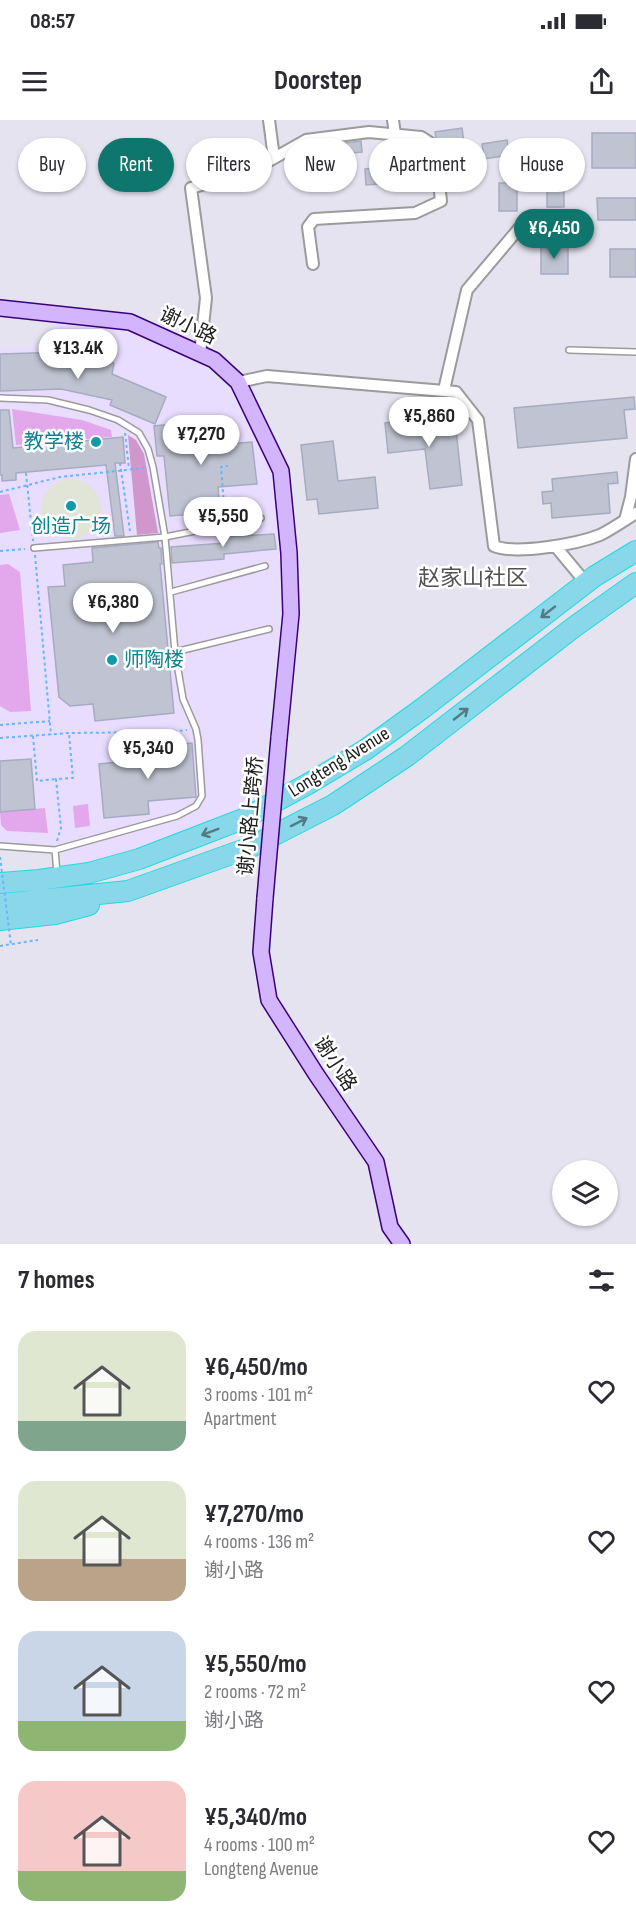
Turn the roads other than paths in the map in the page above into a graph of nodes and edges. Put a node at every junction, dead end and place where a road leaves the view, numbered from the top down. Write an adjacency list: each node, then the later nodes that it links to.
1 (269, 120): 4 (street)
2 (393, 120): 3 (street)
3 (395, 134): 4 (street); 6 (street)
4 (274, 158): 10 (street)
5 (521, 226): 12 (street)
6 (313, 264)
7 (0, 308): 10 (street, 谢小路)
8 (569, 350): 9 (lane)
9 (636, 352)
10 (200, 354): 11 (street, 谢小路)
11 (238, 382): 12 (street); 31 (street, 谢小路)
12 (444, 390): 20 (street)
13 (0, 398): 18 (lane)
14 (636, 459): 17 (street)
15 (636, 513): 17 (street)
16 (261, 518): 18 (lane)
17 (625, 520): 20 (street)
18 (165, 537): 21 (lane); 26 (lane)
19 (636, 542): 24 (highway)
20 (556, 547): 24 (street)
21 (34, 548)
22 (636, 551): 24 (highway, Longteng Avenue)
23 (265, 566): 26 (lane)
24 (590, 580): 35 (highway, Longteng Avenue, one-way to 35)
25 (636, 584): 28 (highway, Longteng Avenue)
26 (171, 592): 30 (lane)
27 (636, 596): 28 (highway)
28 (574, 627): 37 (highway, Longteng Avenue, one-way to 28)
29 (269, 629): 30 (lane)
30 (175, 652): 33 (lane)
31 (279, 738): 38 (street, 谢小路上跨桥, bridge)
32 (0, 846): 33 (lane)
33 (55, 850): 35 (lane)
34 (0, 875): 35 (highway)
35 (48, 879): 36 (highway, Longteng Avenue)
36 (0, 883)
37 (128, 891): 39 (highway, Longteng Avenue); 41 (highway)
38 (265, 898): 43 (street, 谢小路)
39 (0, 904)
40 (0, 913): 41 (highway)
41 (21, 918): 42 (highway)
42 (0, 921)
43 (402, 1244)

